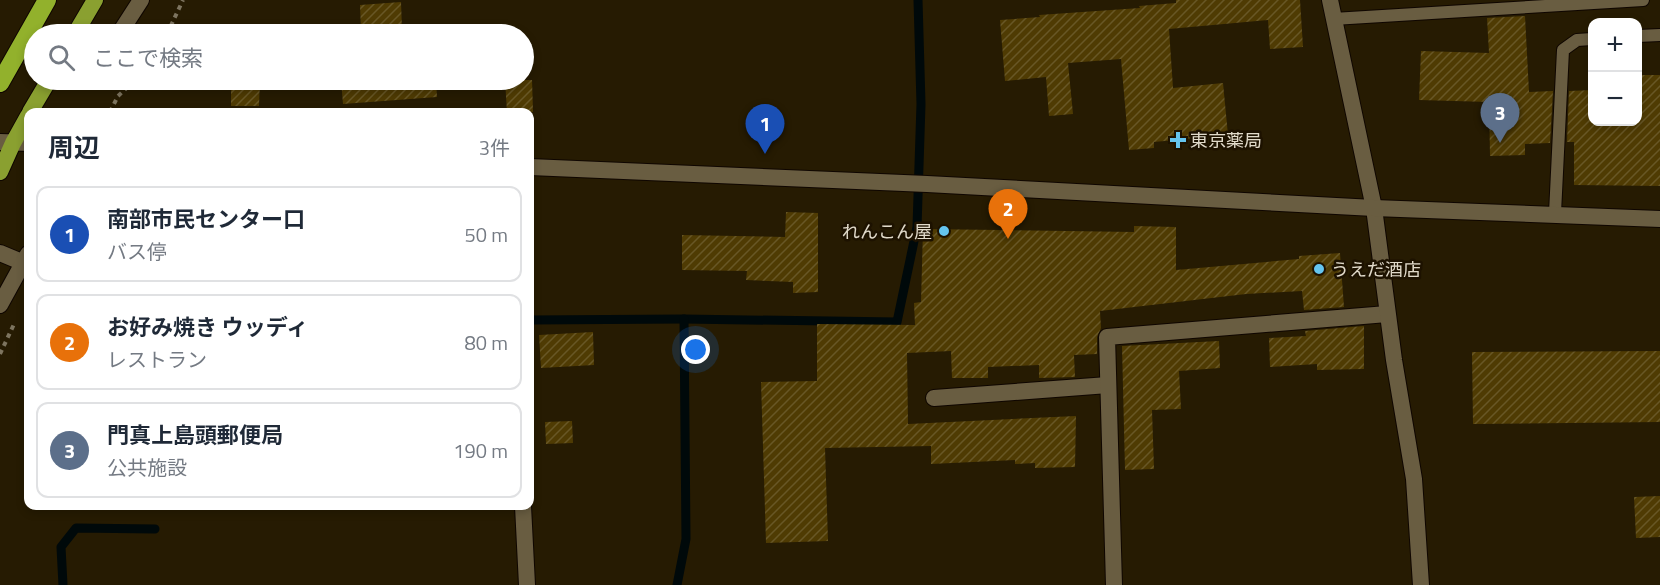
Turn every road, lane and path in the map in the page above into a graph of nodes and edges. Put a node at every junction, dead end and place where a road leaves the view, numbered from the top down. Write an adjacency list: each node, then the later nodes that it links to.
1 (47, 0): 8 (highway)
2 (95, 0): 9 (highway)
3 (141, 0): 10 (street)
4 (183, 0): 11 (path)
5 (1330, 0): 7 (street)
6 (1643, 0): 7 (lane)
7 (1334, 18): 25 (street)
8 (33, 24)
9 (81, 24)
10 (125, 24)
11 (172, 24)
12 (1660, 35): 13 (lane)
13 (1642, 36)
14 (1588, 39): 26 (lane)
15 (24, 41): 16 (highway)
16 (0, 83)
17 (43, 90): 19 (highway)
18 (124, 90): 20 (path)
19 (33, 108)
20 (112, 108)
21 (24, 124): 22 (highway)
22 (14, 143): 24 (highway)
23 (534, 167): 25 (street)
24 (0, 172)
25 (1374, 208): 26 (street); 32 (street)
26 (1555, 213): 27 (street)
27 (1660, 219)
28 (0, 253): 29 (street)
29 (24, 258)
30 (24, 262): 31 (street)
31 (0, 305)
32 (1388, 314): 33 (street); 38 (street)
33 (1108, 385): 34 (street); 37 (street)
34 (934, 398)
35 (523, 510): 36 (street)
36 (527, 585)
37 (1114, 585)
38 (1421, 585)

